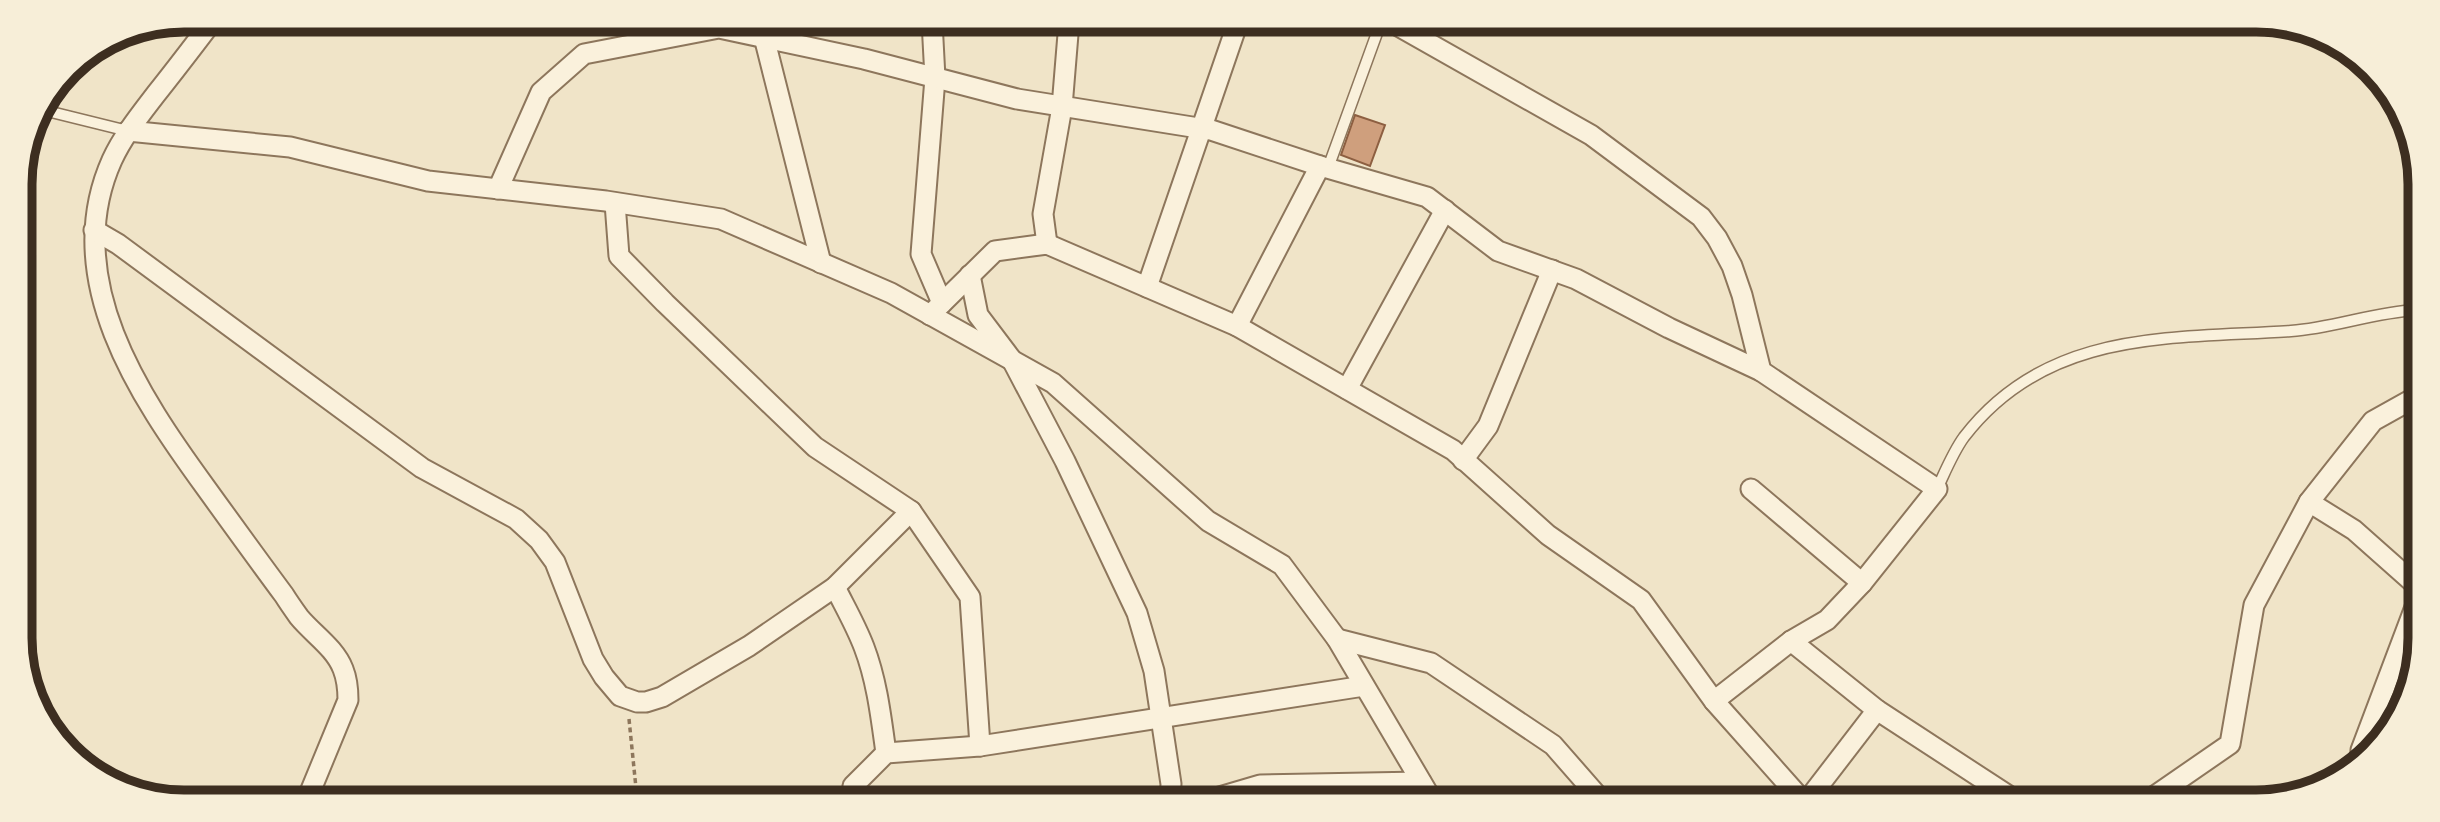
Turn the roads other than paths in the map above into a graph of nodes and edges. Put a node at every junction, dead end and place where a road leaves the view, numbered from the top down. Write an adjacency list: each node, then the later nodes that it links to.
1 (205, 32): 14 (street)
2 (694, 32): 16 (street)
3 (742, 32): 9 (street)
4 (933, 32): 10 (street)
5 (1068, 32): 11 (street)
6 (1235, 32): 13 (street)
7 (1377, 32): 15 (lane)
8 (1409, 32): 29 (street)
9 (764, 37): 10 (street); 21 (street)
10 (935, 78): 11 (street); 25 (street)
11 (1062, 107): 13 (street); 20 (street)
12 (49, 112): 14 (lane)
13 (1201, 128): 15 (street); 24 (street)
14 (128, 131): 16 (street); 19 (street)
15 (1324, 167): 18 (street); 27 (street)
16 (498, 189): 17 (street)
17 (615, 202): 21 (street); 36 (street)
18 (1444, 210): 22 (street); 30 (street)
19 (94, 230): 39 (street); 51 (street)
20 (1046, 244): 23 (street); 24 (street)
21 (821, 263): 25 (street)
22 (1552, 270): 29 (street); 32 (street)
23 (970, 275): 25 (street); 28 (street)
24 (1147, 287): 27 (street)
25 (936, 309): 28 (street)
26 (2408, 311): 34 (lane)
27 (1237, 326): 30 (street)
28 (1012, 360): 41 (street); 46 (street)
29 (1761, 372): 34 (street)
30 (1347, 389): 32 (street)
31 (2408, 401): 35 (street)
32 (1463, 460): 44 (street)
33 (1751, 489): 38 (street)
34 (1937, 489): 38 (street)
35 (2309, 502): 37 (street); 60 (street)
36 (911, 511): 39 (street); 47 (street)
37 (2408, 578)
38 (1862, 583): 42 (street)
39 (835, 587): 49 (street)
40 (2408, 626): 48 (street)
41 (1337, 639): 43 (street); 56 (street)
42 (1791, 641): 44 (street); 45 (street)
43 (1364, 686): 46 (street); 50 (street)
44 (1714, 701): 57 (street)
45 (1877, 710): 58 (street); 59 (street)
46 (1162, 719): 47 (street); 53 (street)
47 (980, 746): 49 (street)
48 (2362, 748)
49 (886, 753): 52 (street)
50 (1420, 782): 54 (street); 55 (street)
51 (311, 790)
52 (853, 790)
53 (1171, 790)
54 (1243, 790)
55 (1425, 790)
56 (1592, 790)
57 (1795, 790)
58 (1814, 790)
59 (2000, 790)
60 (2163, 790)

